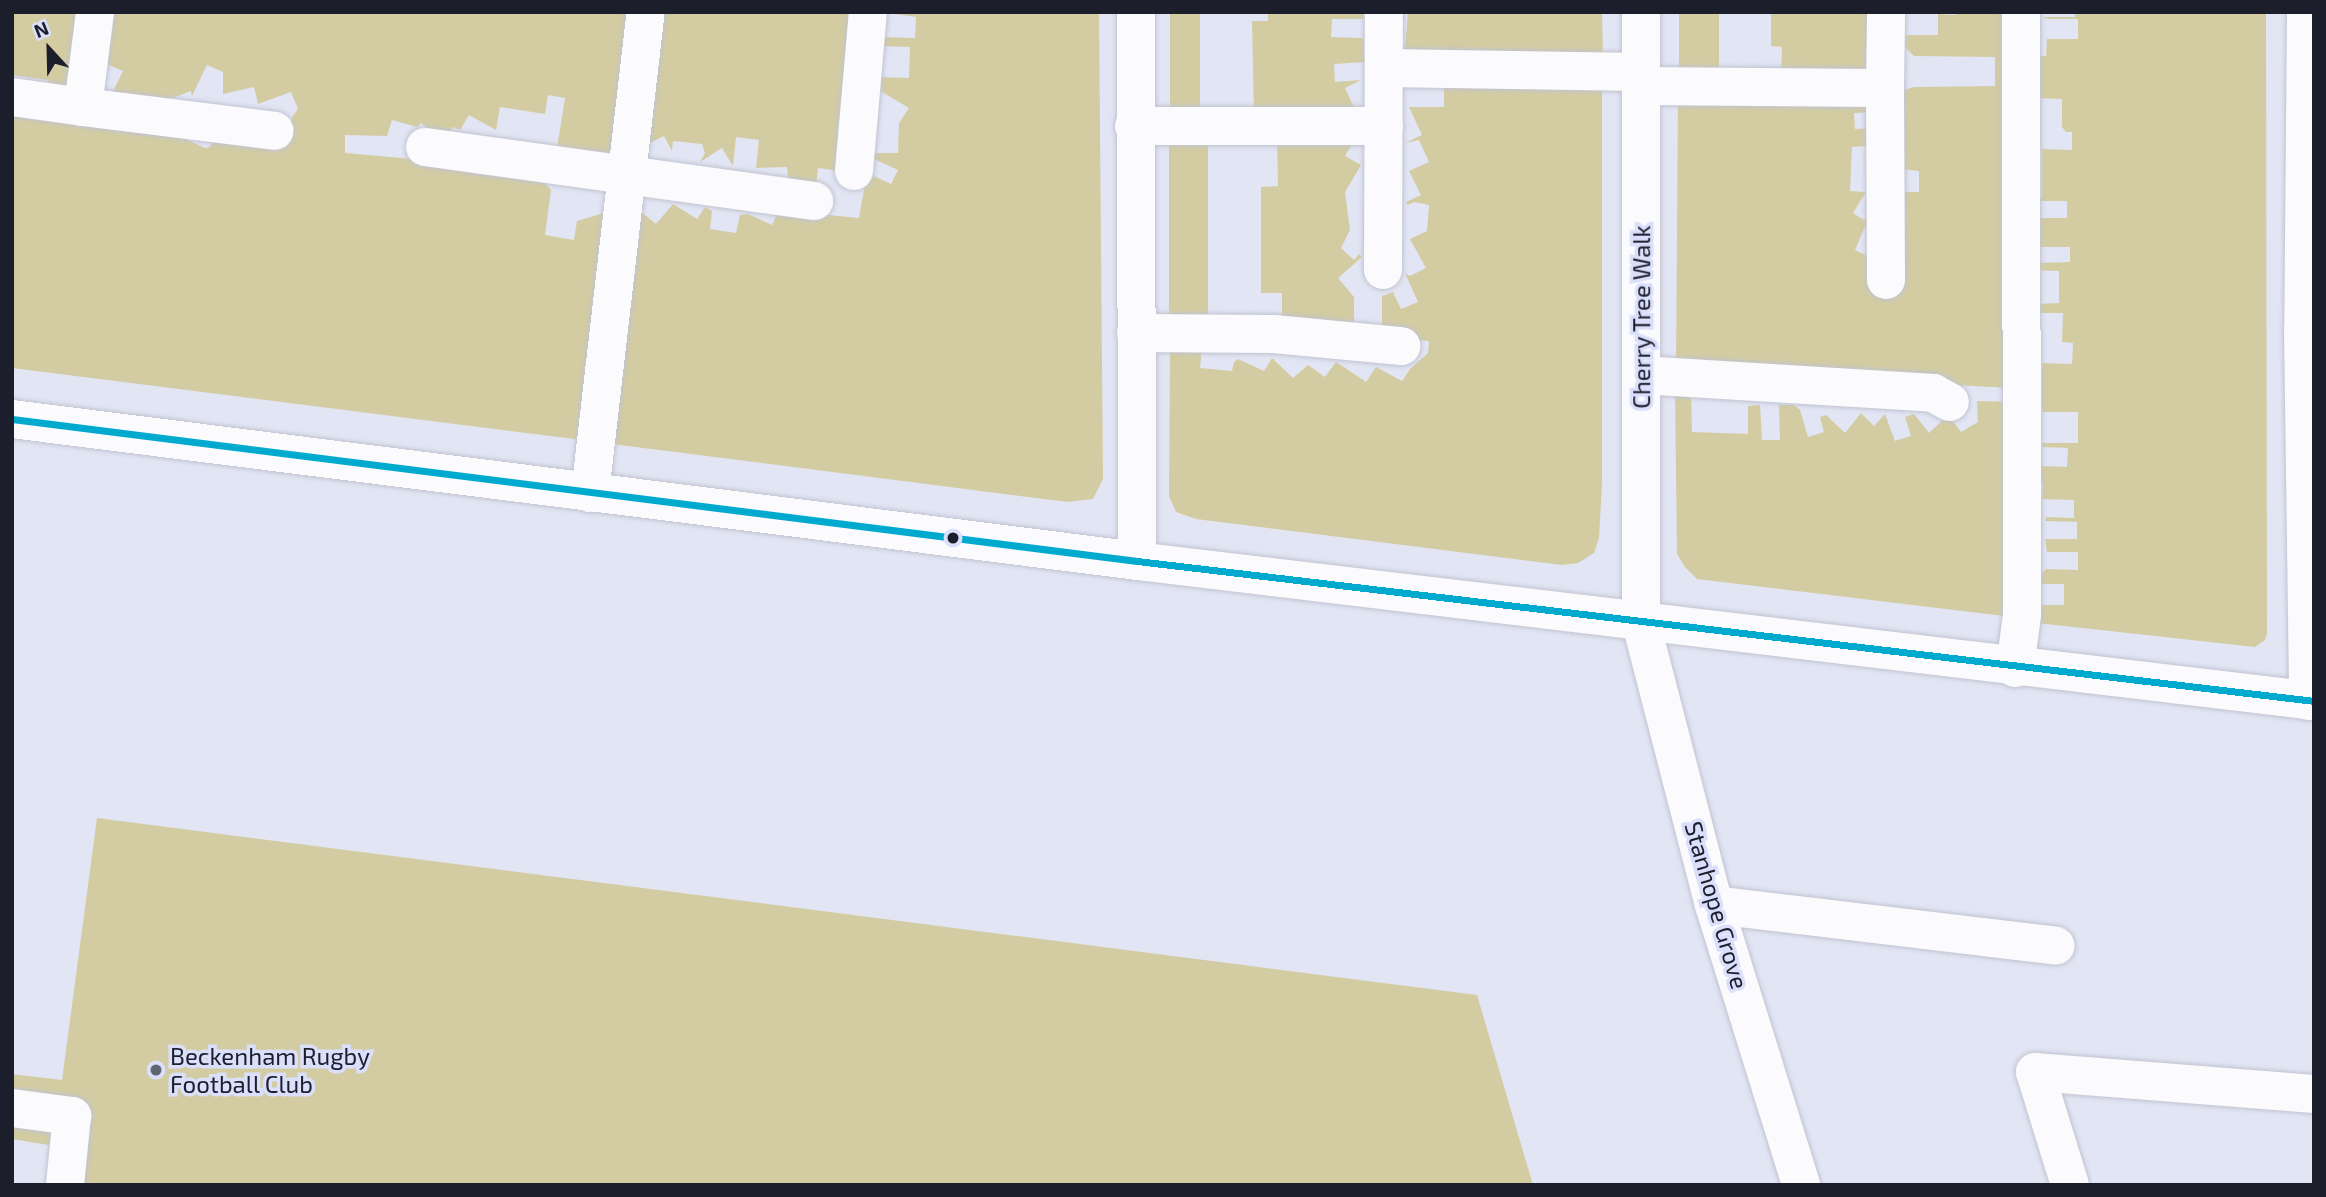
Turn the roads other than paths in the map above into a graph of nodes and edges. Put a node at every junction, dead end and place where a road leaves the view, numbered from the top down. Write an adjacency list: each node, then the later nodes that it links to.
1 (95, 12): 14 (street)
2 (646, 12): 20 (street)
3 (868, 12): 19 (street)
4 (1136, 12): 15 (street)
5 (1384, 12): 10 (street)
6 (1641, 12): 11 (street, Cherry Tree Walk)
7 (1886, 12): 12 (street)
8 (2021, 12): 33 (street)
9 (2306, 12): 24 (street)
10 (1384, 68): 11 (street); 16 (street)
11 (1641, 79): 12 (street); 27 (street, Cherry Tree Walk)
12 (1885, 88): 23 (street)
13 (12, 97): 14 (street)
14 (83, 107): 17 (street)
15 (1134, 126): 16 (street); 25 (street)
16 (1384, 126): 22 (street)
17 (275, 131)
18 (425, 147): 20 (street)
19 (854, 171)
20 (625, 176): 21 (street); 30 (street)
21 (814, 201)
22 (1383, 270)
23 (1886, 281)
24 (2308, 329): 34 (street)
25 (1136, 333): 26 (street); 31 (street)
26 (1401, 346)
27 (1642, 375): 28 (street); 32 (street, Cherry Tree Walk)
28 (1950, 402)
29 (12, 419): 30 (street)
30 (590, 493): 31 (street)
31 (1137, 561): 32 (street)
32 (1641, 623): 33 (street); 35 (street, Stanhope Grove)
33 (2015, 668): 34 (street)
34 (2311, 701)
35 (1714, 905): 36 (street); 40 (street, Stanhope Grove)
36 (2056, 946)
37 (2314, 1094): 41 (street)
38 (12, 1108): 39 (street)
39 (65, 1185)
40 (1801, 1185)
41 (2070, 1185)

